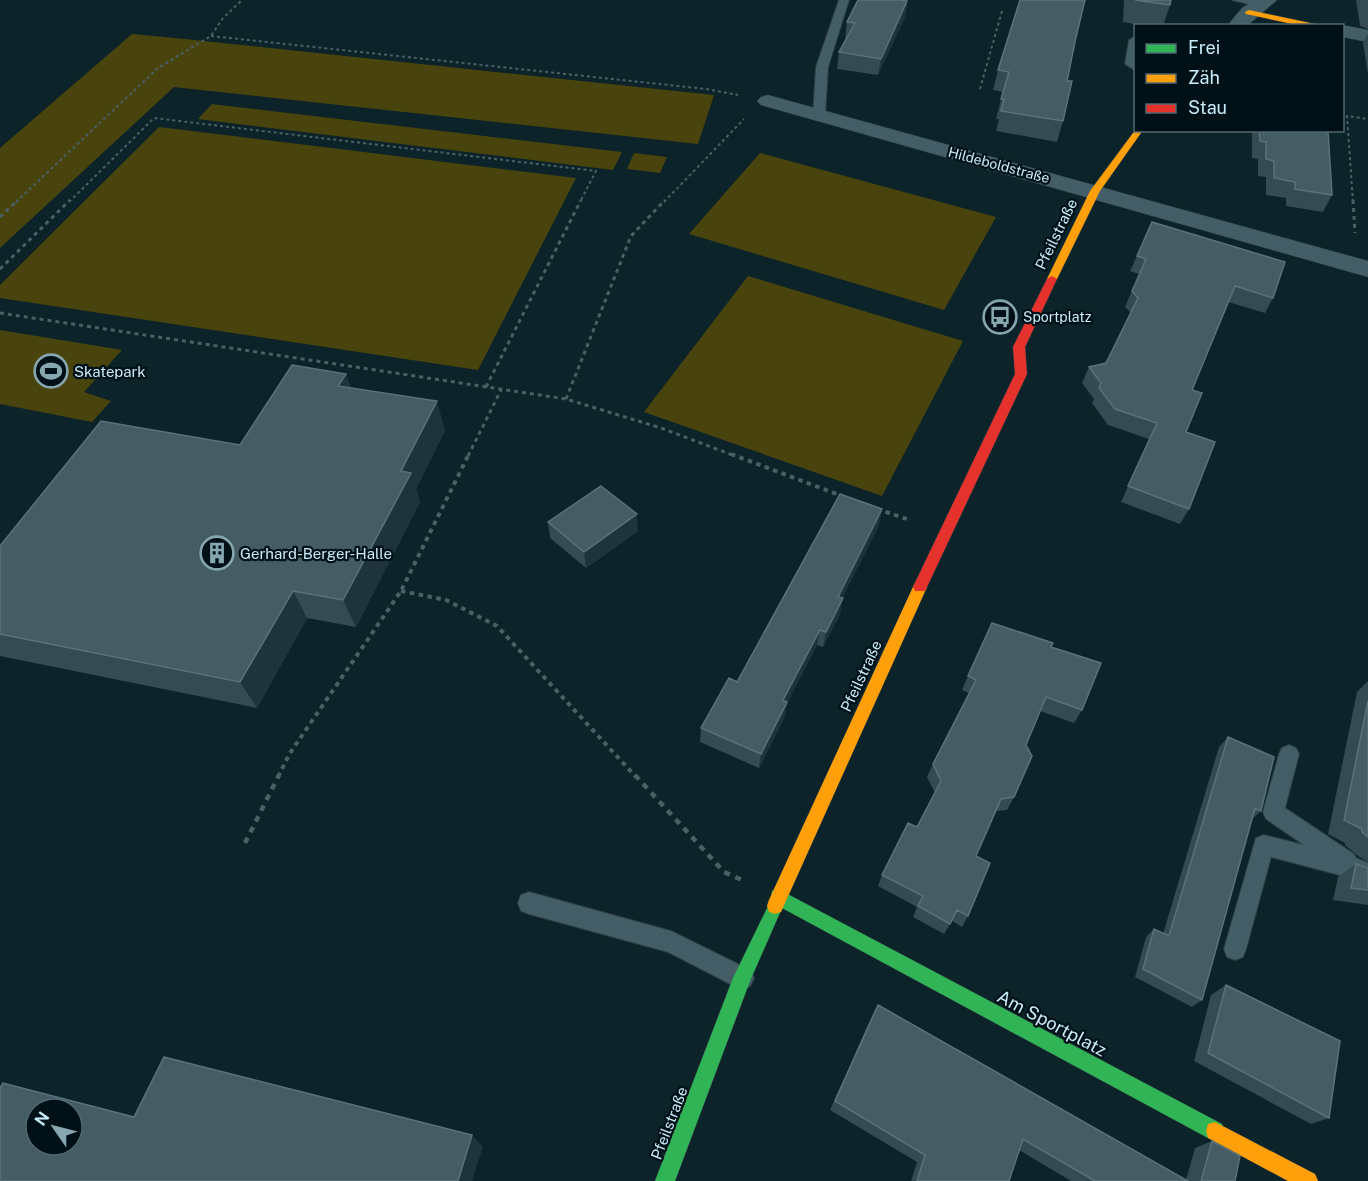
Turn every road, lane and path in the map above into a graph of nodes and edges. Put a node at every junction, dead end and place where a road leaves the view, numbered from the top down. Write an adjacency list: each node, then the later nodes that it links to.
1 (242, 0): 7 (path)
2 (844, 0): 13 (lane)
3 (1250, 8): 5 (street)
4 (1002, 11): 11 (path)
5 (1308, 24)
6 (1344, 31): 8 (street)
7 (211, 36): 12 (path); 17 (path)
8 (1368, 36)
9 (1134, 40): 10 (lane)
10 (1134, 66)
11 (980, 89)
12 (768, 101): 13 (street, Hildeboldstraße); 23 (path)
13 (819, 115): 16 (street, Hildeboldstraße)
14 (1368, 119): 18 (path)
15 (1139, 132): 16 (street, Pfeilstraße)
16 (1095, 191): 18 (street, Hildeboldstraße); 26 (street, Pfeilstraße)
17 (0, 217)
18 (1363, 268)
19 (0, 269): 21 (path)
20 (0, 314): 21 (path)
21 (486, 387): 22 (path)
22 (501, 390): 23 (path); 27 (path)
23 (566, 399): 24 (path)
24 (851, 500)
25 (873, 508): 26 (path)
26 (945, 532): 31 (street, Pfeilstraße)
27 (401, 591): 29 (path); 31 (path)
28 (1289, 754): 30 (lane)
29 (245, 843)
30 (1363, 871): 33 (lane)
31 (778, 897): 34 (street, Pfeilstraße); 36 (street, Am Sportplatz)
32 (529, 903): 34 (lane)
33 (1234, 949)
34 (742, 978): 35 (street, Pfeilstraße)
35 (665, 1181)
36 (1308, 1181)

